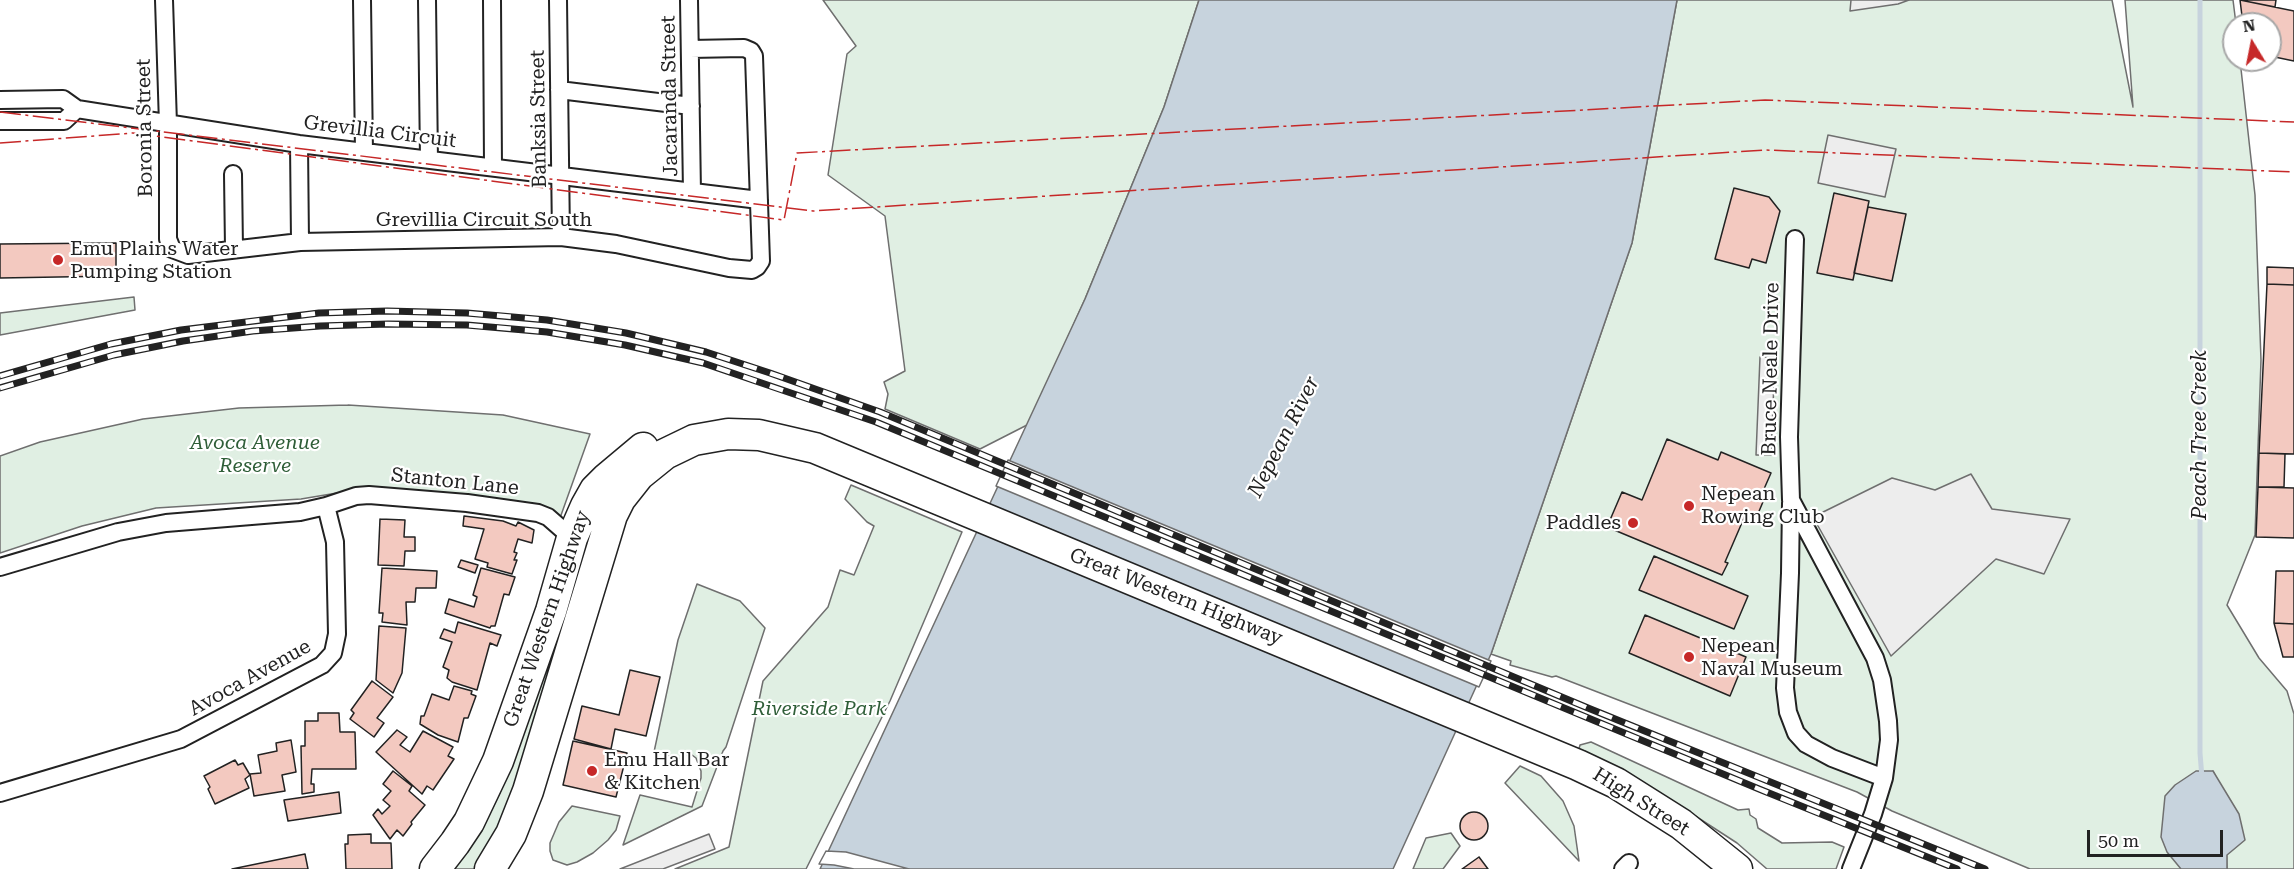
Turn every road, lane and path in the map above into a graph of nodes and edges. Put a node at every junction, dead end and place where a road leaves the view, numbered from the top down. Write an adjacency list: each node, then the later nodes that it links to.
1 (164, 0): 13 (street, Boronia Street)
2 (362, 0): 15 (street)
3 (427, 0): 16 (street)
4 (492, 0): 17 (street)
5 (558, 0): 8 (street, Banksia Street)
6 (689, 0): 7 (street, Jacaranda Street)
7 (690, 49): 10 (street, Jacaranda Street); 21 (street)
8 (559, 90): 10 (street); 19 (street, Banksia Street)
9 (0, 100): 11 (street, Grevillia Circuit)
10 (691, 106): 20 (street, Jacaranda Street)
11 (77, 109): 12 (street); 13 (street, Grevillia Circuit)
12 (0, 121)
13 (168, 124): 14 (street, Grevillia Circuit); 26 (street, Boronia Street)
14 (299, 144): 15 (street, Grevillia Circuit); 24 (street)
15 (364, 152): 16 (street, Grevillia Circuit)
16 (429, 160): 17 (street, Grevillia Circuit)
17 (494, 167): 19 (street, Grevillia Circuit)
18 (233, 174): 25 (street)
19 (560, 176): 20 (street, Grevillia Circuit); 22 (street, Banksia Street)
20 (692, 192): 21 (street, Grevillia Circuit)
21 (759, 200): 22 (street, Grevillia Circuit South)
22 (561, 237): 24 (street, Grevillia Circuit South)
23 (1795, 239): 28 (street, Bruce Neale Drive)
24 (300, 242): 25 (street, Grevillia Circuit South)
25 (234, 249): 26 (street, Grevillia Circuit South)
26 (176, 252)
27 (814, 448): 30 (highway, Great Western Highway); 32 (highway, Great Western Highway); 36 (highway, Great Western Highway)
28 (1791, 500): 33 (street, Bruce Neale Drive); 33 (street, Bruce Neale Drive)
29 (326, 506): 30 (street, Stanton Lane); 31 (street); 34 (street, Avoca Avenue)
30 (572, 538): 35 (highway, Great Western Highway)
31 (0, 567)
32 (1537, 747): 37 (highway, High Street)
33 (1884, 778): 38 (street, Bruce Neale Drive)
34 (0, 793)
35 (435, 869)
36 (490, 869)
37 (1737, 869)
38 (1851, 869)

